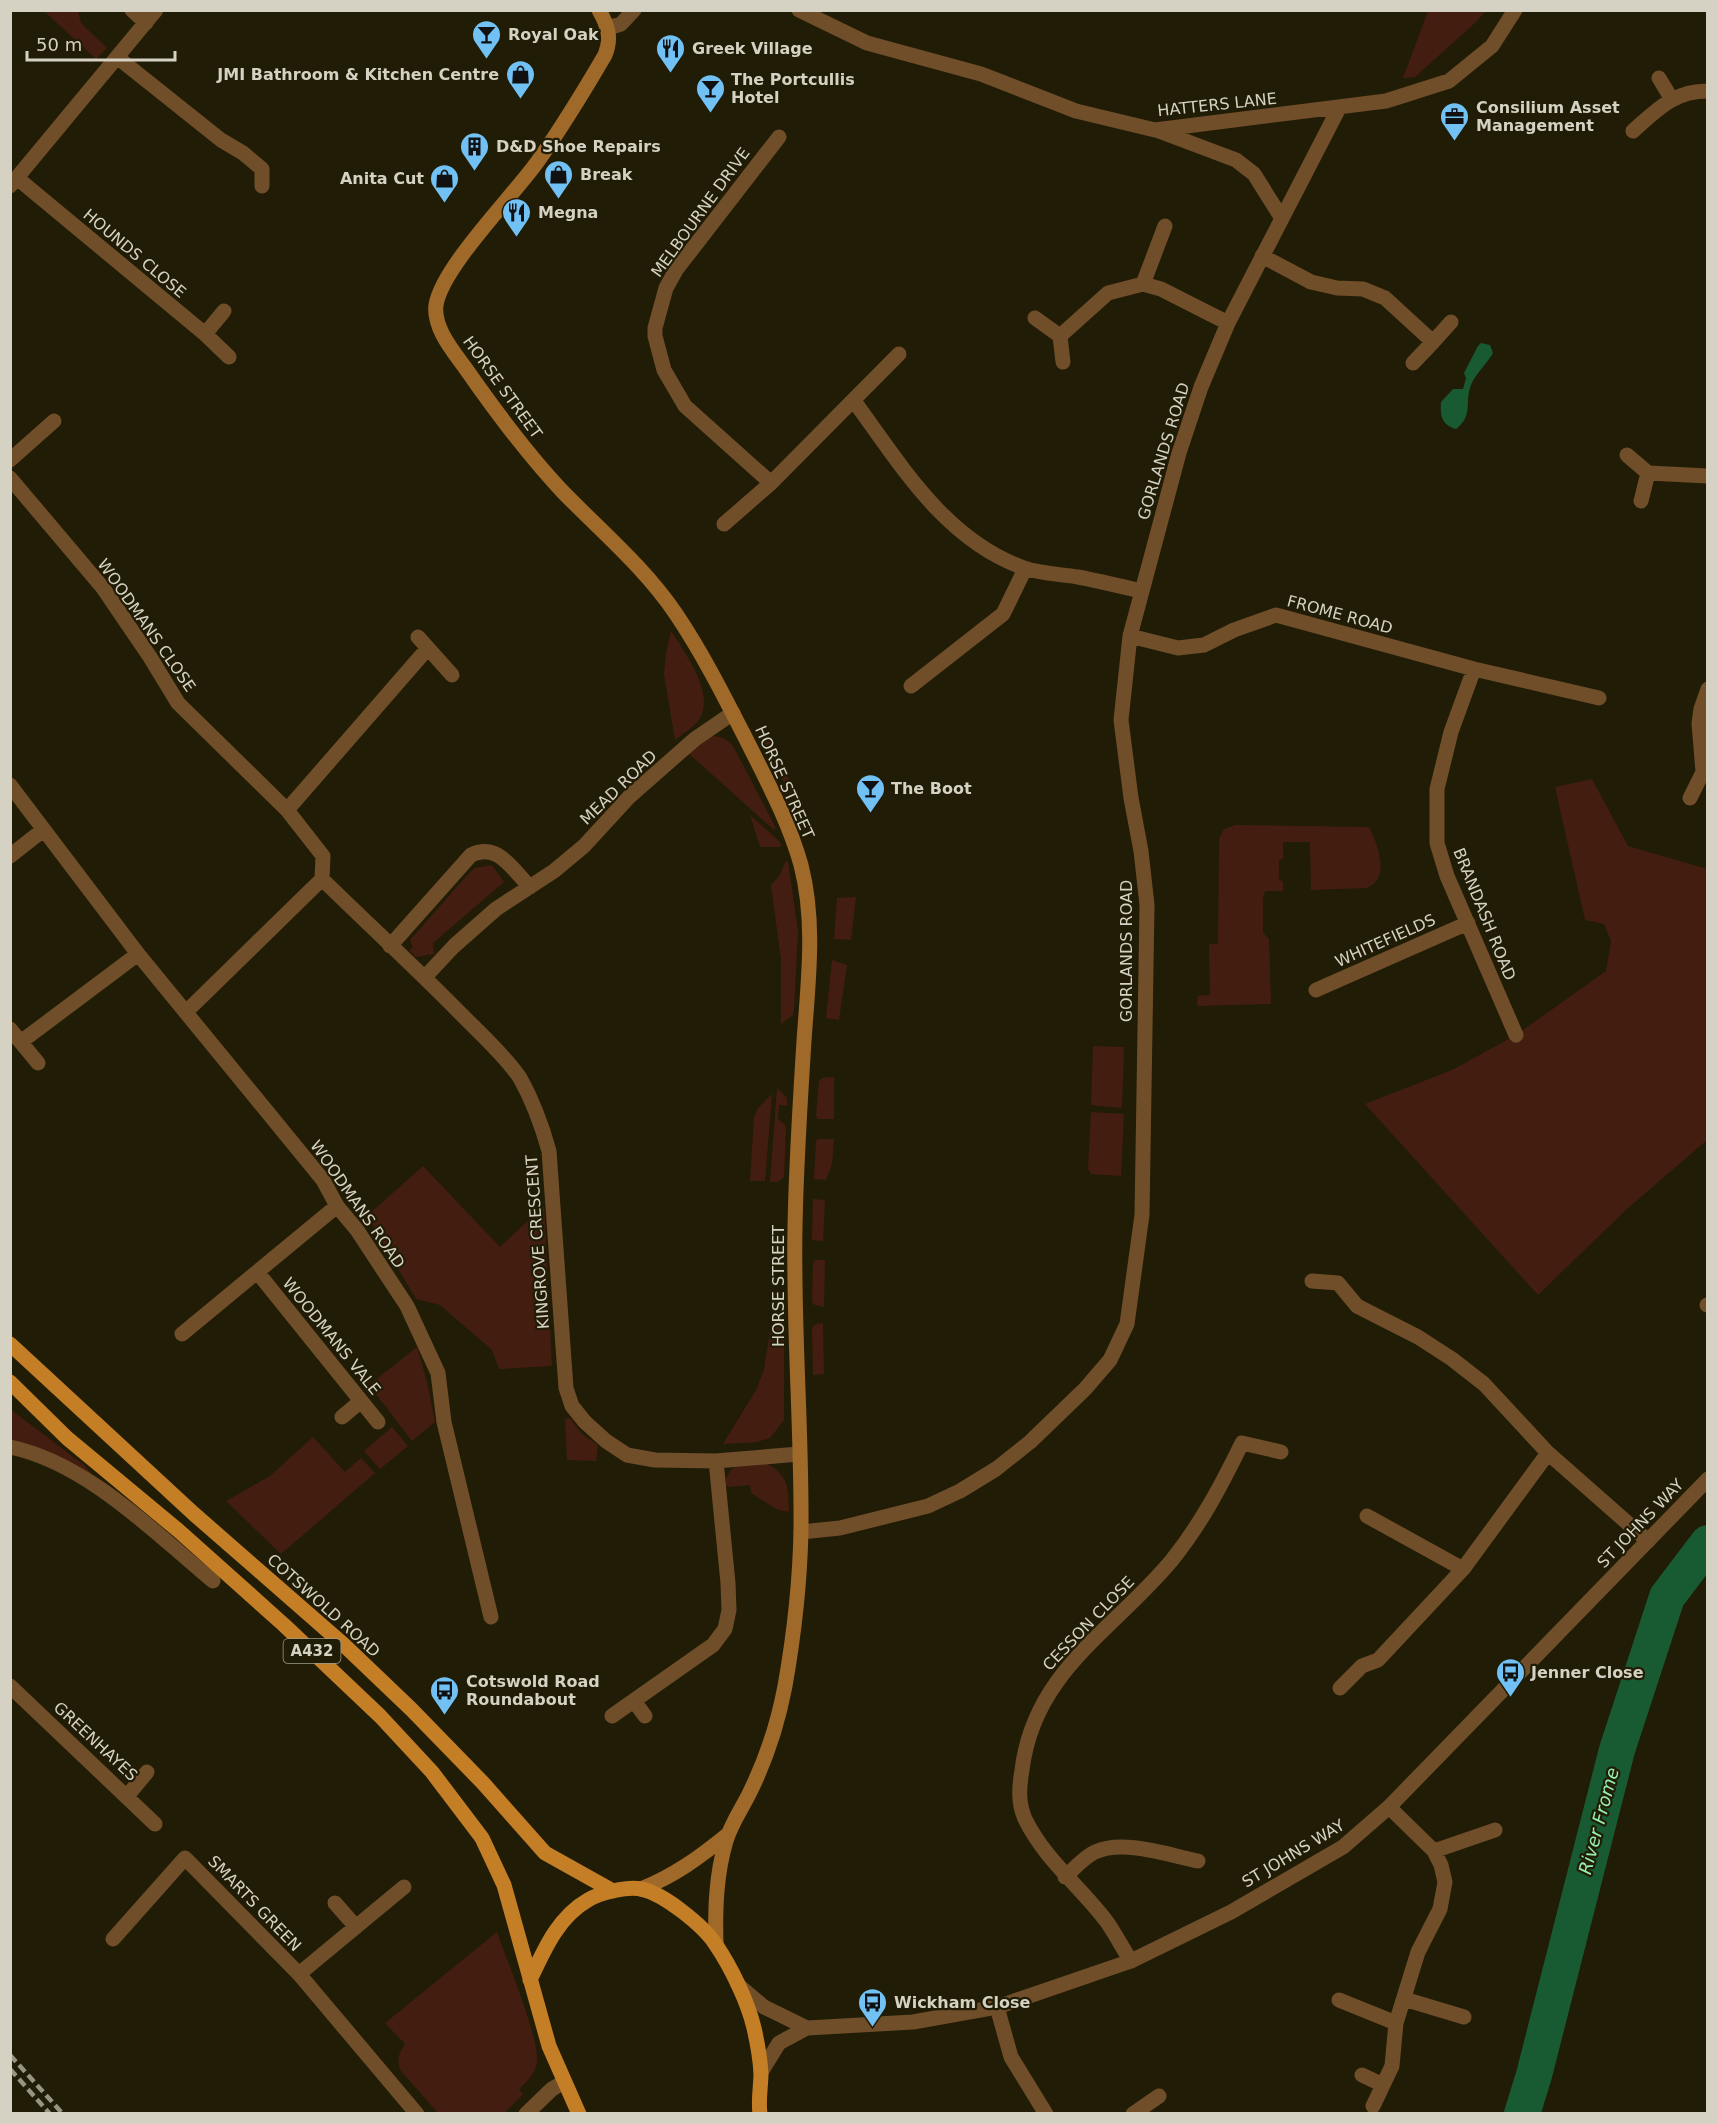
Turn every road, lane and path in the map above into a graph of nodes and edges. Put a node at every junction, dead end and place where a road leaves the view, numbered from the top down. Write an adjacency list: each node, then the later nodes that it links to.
1 (132, 10): 7 (street)
2 (156, 10): 7 (street)
3 (599, 10): 8 (main road)
4 (634, 10): 8 (street)
5 (799, 10): 14 (street, HATTERS LANE)
6 (1515, 10): 13 (street, HATTERS LANE)
7 (146, 23): 9 (street)
8 (608, 28): 52 (main road, HORSE STREET)
9 (117, 57): 17 (street); 18 (street)
10 (1659, 78): 12 (street)
11 (1707, 91): 12 (street)
12 (1671, 98): 15 (street)
13 (1339, 108): 14 (street, HATTERS LANE); 19 (street, GORLANDS ROAD)
14 (1155, 130): 19 (street)
15 (1632, 131)
16 (779, 137): 41 (street, MELBOURNE DRIVE)
17 (14, 182): 27 (street, HOUNDS CLOSE)
18 (262, 186)
19 (1281, 217): 21 (street, GORLANDS ROAD)
20 (1165, 226): 22 (street)
21 (1263, 256): 26 (street, GORLANDS ROAD); 29 (street)
22 (1143, 284): 26 (street); 28 (street)
23 (224, 311): 27 (street)
24 (1035, 318): 28 (street)
25 (1451, 322): 29 (street)
26 (1228, 323): 45 (street, GORLANDS ROAD)
27 (205, 334): 31 (street, HOUNDS CLOSE)
28 (1060, 336): 32 (street)
29 (1433, 342): 33 (street)
30 (900, 354): 34 (street)
31 (229, 357)
32 (1063, 362)
33 (1413, 363)
34 (854, 401): 41 (street); 44 (street)
35 (54, 421): 37 (street)
36 (1627, 455): 38 (street)
37 (10, 460)
38 (1648, 473): 39 (street); 42 (street)
39 (1707, 476)
40 (10, 478): 55 (street, WOODMANS CLOSE)
41 (771, 483): 43 (street)
42 (1641, 501)
43 (724, 524)
44 (1025, 569): 45 (street); 49 (street)
45 (1141, 591): 46 (street, GORLANDS ROAD)
46 (1130, 636): 47 (street, FROME ROAD); 86 (street, GORLANDS ROAD)
47 (1474, 669): 51 (street, FROME ROAD); 60 (street, BRANDASH ROAD)
48 (452, 675): 55 (street)
49 (911, 686)
50 (1707, 689): 54 (street)
51 (1599, 698)
52 (733, 713): 59 (street, MEAD ROAD); 82 (main road, HORSE STREET)
53 (10, 785): 56 (street, WOODMANS ROAD)
54 (1690, 798)
55 (287, 810): 58 (street, WOODMANS CLOSE)
56 (43, 830): 57 (street); 62 (street, WOODMANS ROAD)
57 (10, 856)
58 (322, 879): 61 (street, KINGROVE CRESCENT); 65 (street)
59 (530, 886): 61 (street); 63 (street, MEAD ROAD)
60 (1468, 923): 64 (street, WHITEFIELDS); 67 (street, BRANDASH ROAD)
61 (390, 946): 63 (street, KINGROVE CRESCENT)
62 (138, 954): 65 (street, WOODMANS ROAD); 68 (street)
63 (425, 977): 83 (street, KINGROVE CRESCENT)
64 (1316, 990)
65 (187, 1011): 70 (street, WOODMANS ROAD)
66 (10, 1029): 68 (street)
67 (1516, 1035)
68 (22, 1041): 69 (street)
69 (38, 1063)
70 (337, 1206): 71 (street, WOODMANS VALE); 90 (street, WOODMANS ROAD)
71 (258, 1273): 73 (street, WOODMANS VALE); 76 (street, WOODMANS VALE)
72 (1312, 1281): 81 (street)
73 (182, 1334)
74 (10, 1344): 107 (main road, COTSWOLD ROAD / A432)
75 (10, 1382): 114 (main road, A432)
76 (361, 1401): 77 (street); 78 (street, WOODMANS VALE)
77 (342, 1417)
78 (378, 1422)
79 (10, 1447): 89 (street)
80 (1281, 1452): 104 (street, CESSON CLOSE)
81 (1548, 1453): 87 (street); 88 (street)
82 (800, 1455): 83 (street, KINGROVE CRESCENT); 86 (main road, HORSE STREET)
83 (716, 1461): 93 (street)
84 (1707, 1479): 87 (street, ST JOHNS WAY)
85 (1367, 1516): 88 (street)
86 (801, 1532): 101 (main road, HORSE STREET)
87 (1648, 1541): 98 (street, ST JOHNS WAY)
88 (1463, 1569): 92 (street)
89 (213, 1581)
90 (491, 1617)
91 (10, 1686): 97 (street, GREENHAYES)
92 (1340, 1688)
93 (634, 1701): 94 (street); 95 (street)
94 (612, 1716)
95 (645, 1716)
96 (147, 1772): 97 (street)
97 (128, 1796): 99 (street, GREENHAYES)
98 (1389, 1807): 102 (street); 112 (street, ST JOHNS WAY)
99 (155, 1824)
100 (1495, 1830): 102 (street)
101 (728, 1835): 106 (main road, HORSE STREET); 111 (main road, HORSE STREET)
102 (1434, 1851): 116 (street)
103 (1198, 1861): 104 (street)
104 (1065, 1877): 112 (street, CESSON CLOSE)
105 (404, 1887): 109 (street, SMARTS GREEN)
106 (641, 1888): 107 (main road); 111 (main road)
107 (613, 1891): 114 (main road)
108 (335, 1903): 109 (street)
109 (356, 1927): 113 (street, SMARTS GREEN)
110 (113, 1939): 113 (street, SMARTS GREEN)
111 (716, 1944): 115 (main road)
112 (1131, 1961): 118 (street, ST JOHNS WAY)
113 (298, 1974): 129 (street, SMARTS GREEN)
114 (530, 1980): 124 (main road, A432)
115 (738, 1985): 121 (street, ST JOHNS WAY); 122 (main road)
116 (1404, 1999): 119 (street); 120 (street)
117 (1339, 2000): 120 (street)
118 (997, 2007): 121 (street, ST JOHNS WAY); 132 (street)
119 (1464, 2017)
120 (1396, 2023): 125 (street)
121 (807, 2028): 122 (street, ST JOHNS WAY)
122 (761, 2072): 128 (main road)
123 (1362, 2075): 125 (street)
124 (564, 2082): 130 (street); 131 (main road, A432)
125 (1383, 2085): 127 (street)
126 (1159, 2096): 133 (street)
127 (1372, 2106)
128 (758, 2111)
129 (417, 2114)
130 (526, 2114)
131 (579, 2114)
132 (1046, 2114)
133 (1133, 2114)

